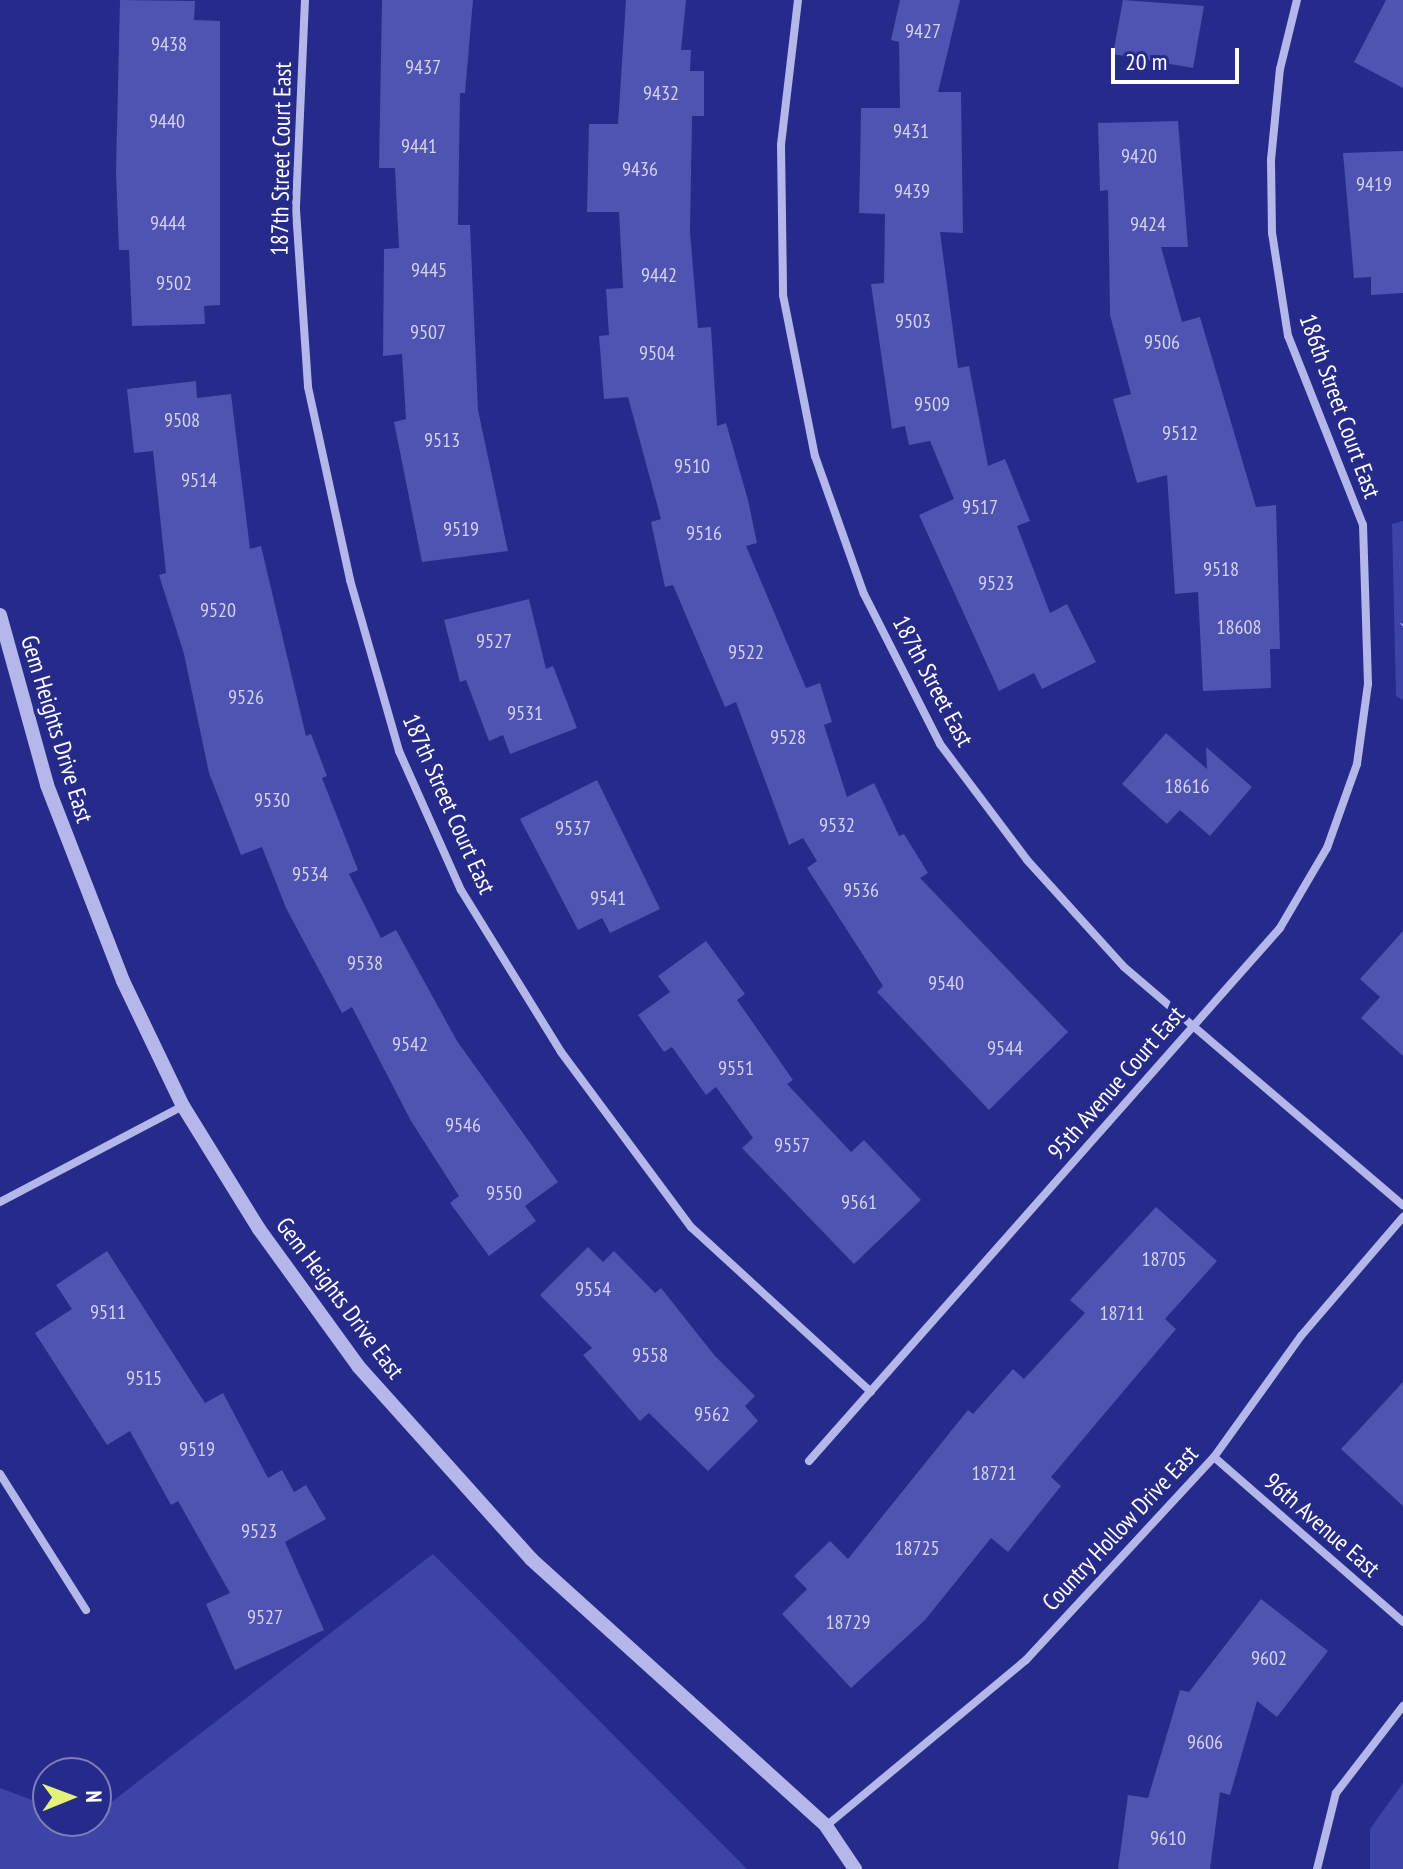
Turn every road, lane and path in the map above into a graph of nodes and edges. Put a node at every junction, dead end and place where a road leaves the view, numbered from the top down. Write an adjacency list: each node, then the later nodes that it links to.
1 (305, 0): 11 (street, 187th Street Court East)
2 (798, 0): 6 (street, 187th Street East)
3 (1297, 0): 5 (street, 186th Street Court East)
4 (0, 615): 7 (street, Gem Heights Drive East)
5 (1368, 684): 6 (street, 95th Avenue Court East)
6 (1191, 1028): 9 (street, 187th Street East); 11 (street, 95th Avenue Court East)
7 (183, 1106): 8 (street); 18 (street, Gem Heights Drive East)
8 (0, 1202)
9 (1403, 1205)
10 (1403, 1217): 12 (street, Country Hollow Drive East)
11 (871, 1392): 13 (street, 95th Avenue Court East)
12 (1214, 1457): 16 (street, 96th Avenue East); 18 (street, Country Hollow Drive East)
13 (809, 1461)
14 (0, 1474): 15 (street)
15 (86, 1610)
16 (1403, 1622)
17 (1403, 1706): 20 (street)
18 (826, 1826): 19 (street, Gem Heights Drive East)
19 (855, 1869)
20 (1317, 1869)

